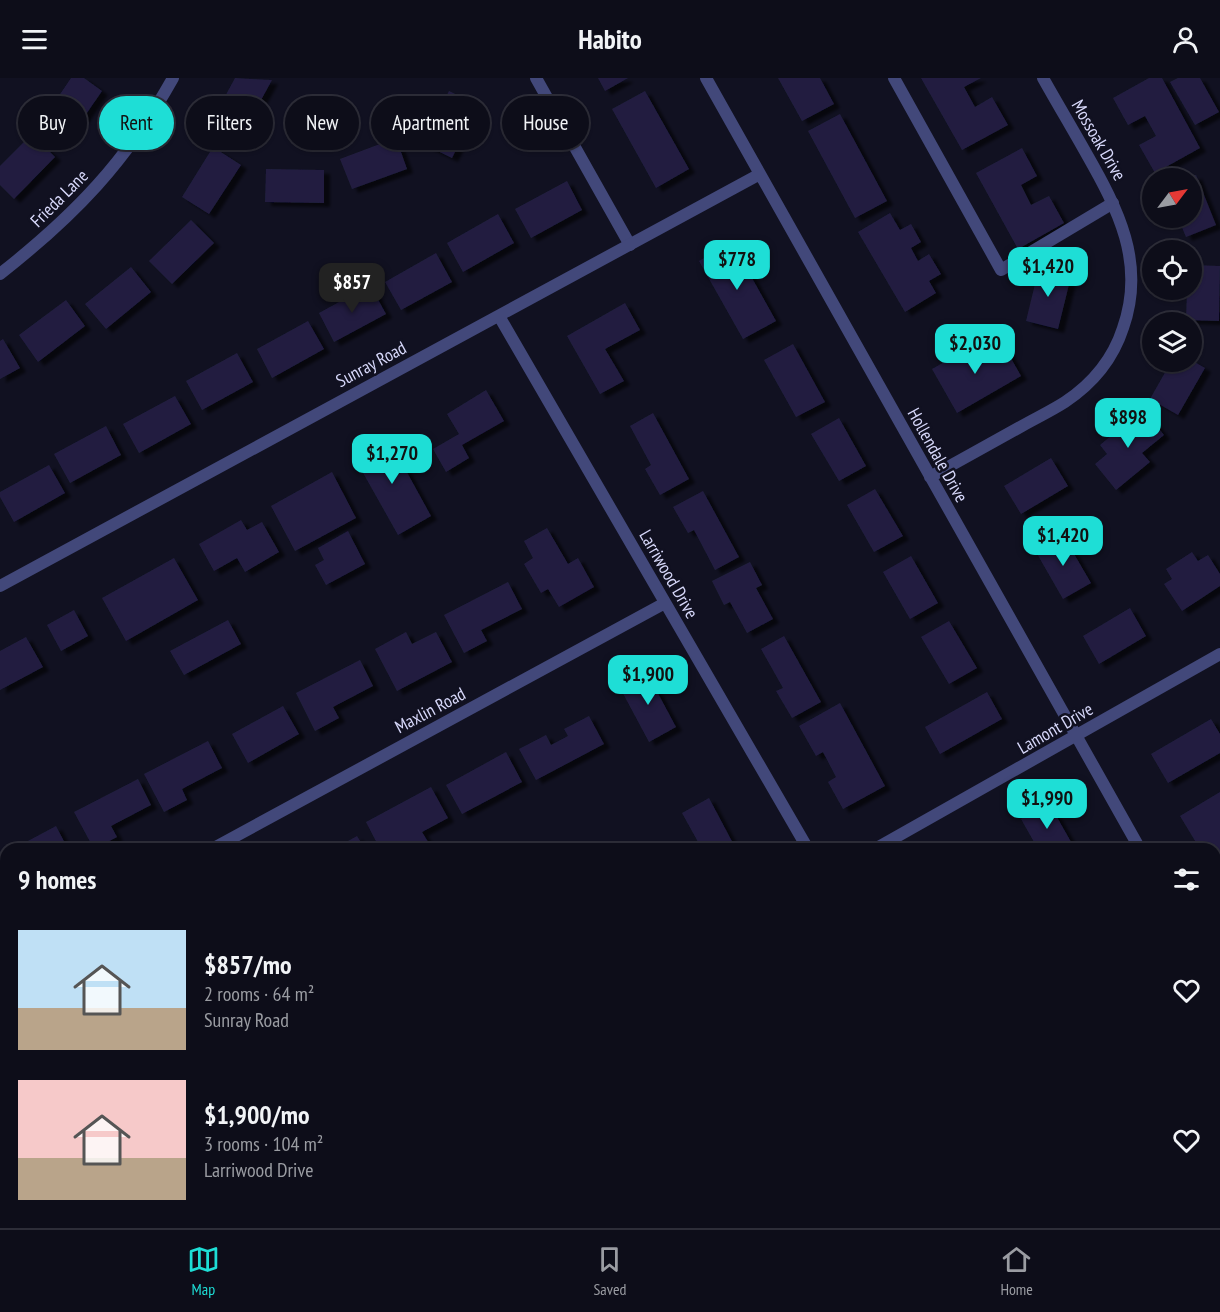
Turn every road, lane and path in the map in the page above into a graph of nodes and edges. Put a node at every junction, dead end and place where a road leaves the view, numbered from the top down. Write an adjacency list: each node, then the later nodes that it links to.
1 (173, 78): 9 (street, Frieda Lane)
2 (536, 78): 8 (street)
3 (705, 78): 6 (street, Hollendale Drive)
4 (894, 78): 7 (street)
5 (1043, 78): 7 (street, Mossoak Drive)
6 (760, 174): 8 (street, Sunray Road); 11 (street, Hollendale Drive)
7 (1113, 203): 11 (street, Mossoak Drive)
8 (630, 245): 10 (street, Sunray Road)
9 (0, 274)
10 (500, 316): 12 (street, Sunray Road); 13 (street, Larriwood Drive)
11 (930, 477): 15 (street, Hollendale Drive)
12 (0, 586)
13 (665, 603): 16 (street, Maxlin Road); 17 (street, Larriwood Drive)
14 (1220, 654): 15 (street, Lamont Drive)
15 (1076, 737): 18 (street, Lamont Drive); 19 (street, Hollendale Drive)
16 (223, 843)
17 (805, 843)
18 (886, 843)
19 (1137, 843)

